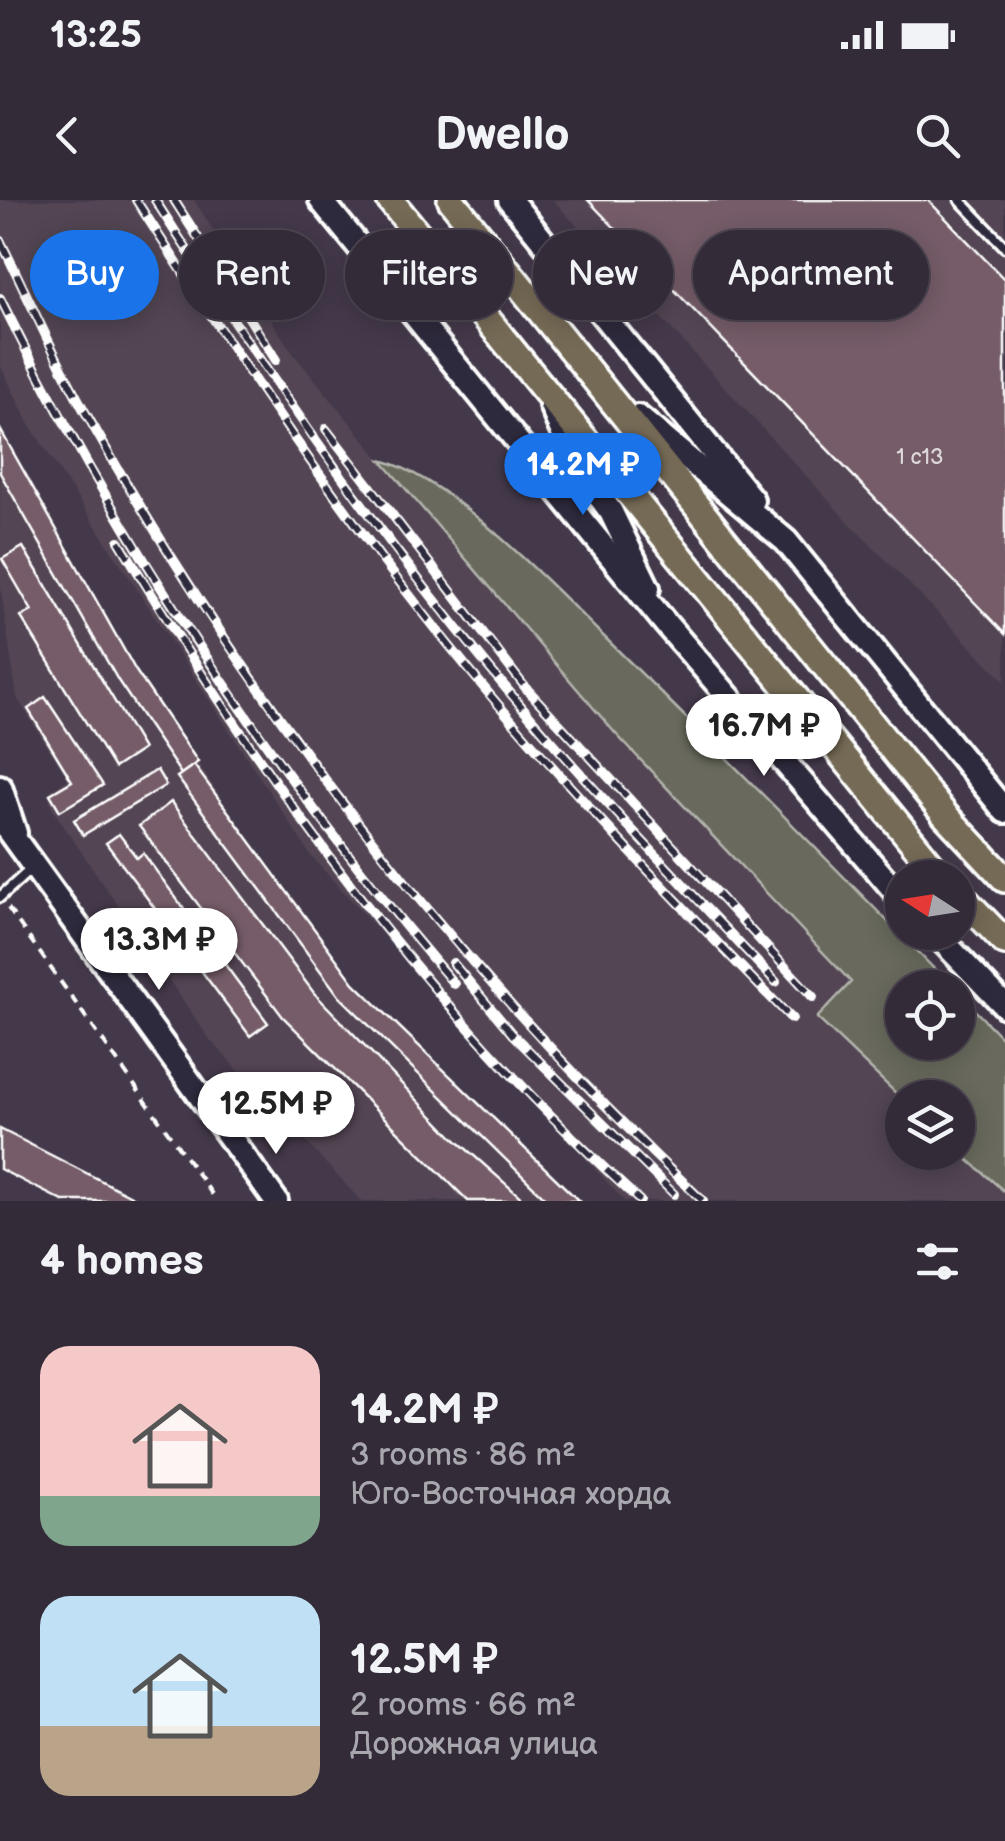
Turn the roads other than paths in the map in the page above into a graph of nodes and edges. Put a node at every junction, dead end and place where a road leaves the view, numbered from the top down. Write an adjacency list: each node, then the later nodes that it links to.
1 (320, 200): 10 (street)
2 (390, 200): 8 (main road)
3 (451, 200): 7 (main road)
4 (510, 200): 9 (street)
5 (960, 200): 6 (lane)
6 (1005, 247)
7 (582, 360): 9 (street); 18 (main road)
8 (546, 393): 10 (street); 15 (main road)
9 (786, 542): 12 (street)
10 (666, 624): 17 (street)
11 (0, 787): 14 (street)
12 (1005, 812)
13 (0, 819): 14 (street)
14 (20, 845): 16 (street)
15 (927, 860)
16 (35, 864): 19 (lane); 24 (street)
17 (885, 879)
18 (1005, 880)
19 (0, 896)
20 (975, 911): 21 (main road)
21 (1005, 942)
22 (951, 950): 23 (street)
23 (1005, 1006)
24 (276, 1201)

